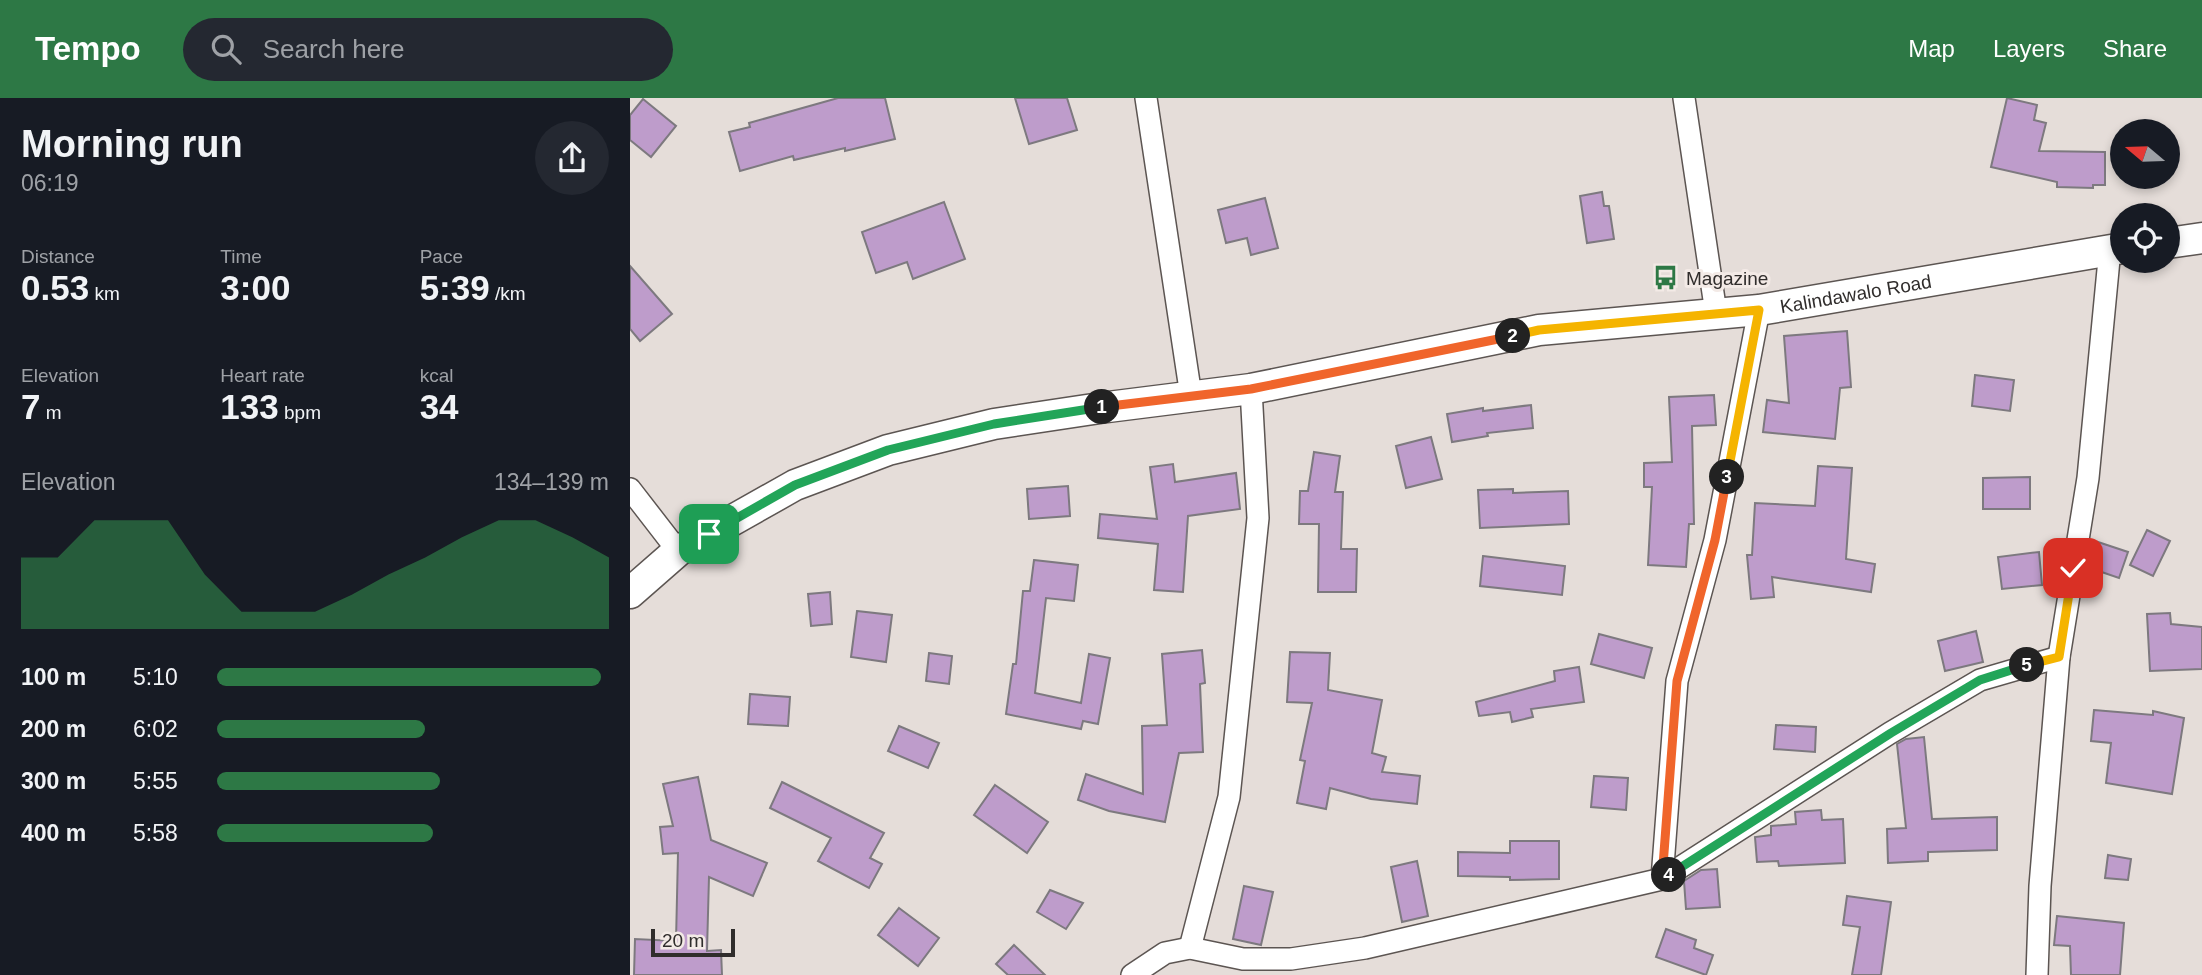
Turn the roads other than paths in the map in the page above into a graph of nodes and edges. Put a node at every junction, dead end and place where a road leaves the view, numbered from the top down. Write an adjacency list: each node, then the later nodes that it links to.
1 (1146, 98): 10 (street)
2 (1684, 98): 8 (street)
3 (2202, 238): 4 (street)
4 (2180, 241)
5 (2110, 250): 7 (street, Kalindawalo Road)
6 (2113, 273): 14 (street)
7 (1759, 310): 8 (street, Kalindawalo Road); 15 (street)
8 (1716, 313): 9 (street, Kalindawalo Road)
9 (1251, 389): 10 (street, Kalindawalo Road); 16 (street)
10 (1192, 396): 12 (street, Kalindawalo Road)
11 (630, 489): 12 (street)
12 (678, 551): 13 (street, Kalindawalo Road)
13 (630, 593)
14 (2059, 657): 15 (street); 18 (street)
15 (1662, 879): 16 (street)
16 (1190, 948): 17 (street)
17 (1132, 975)
18 (2037, 975)

